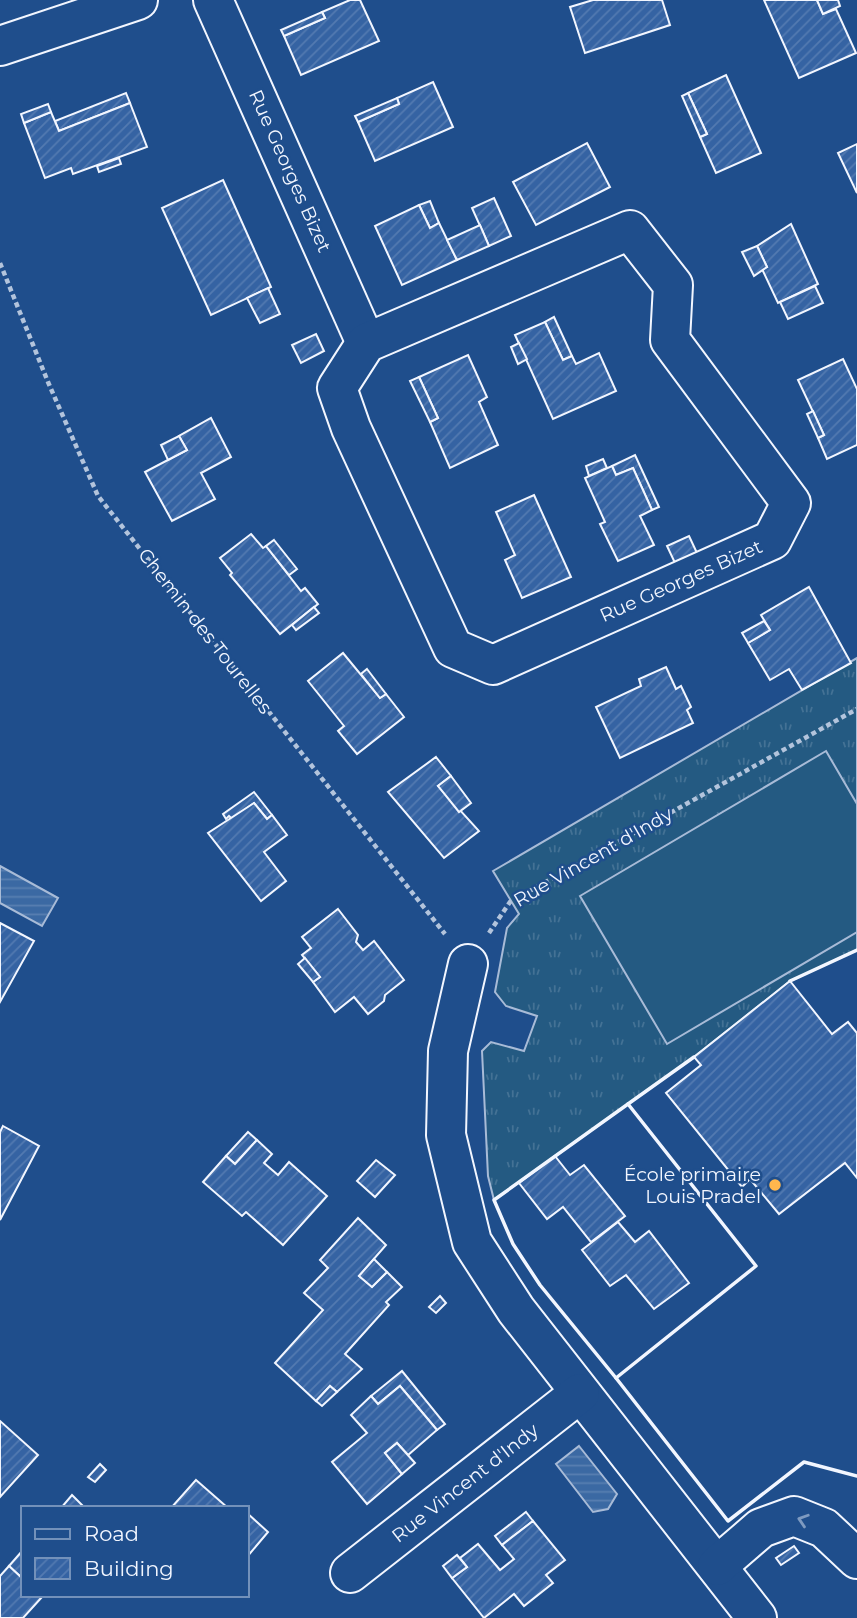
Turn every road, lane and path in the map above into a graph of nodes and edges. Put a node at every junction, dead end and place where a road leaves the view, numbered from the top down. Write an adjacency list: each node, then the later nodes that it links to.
1 (138, 0): 3 (street)
2 (213, 0): 5 (street, Rue Georges Bizet)
3 (0, 46)
4 (0, 264): 7 (path, Chemin des Tourelles)
5 (366, 343): 5 (street, Rue Georges Bizet)
6 (857, 709): 7 (path, Rue Vincent d'Indy)
7 (468, 964): 8 (street)
8 (580, 1393): 10 (street); 11 (street, Rue Vincent d'Indy)
9 (857, 1559): 10 (street, one-way to 10)
10 (717, 1566): 12 (street)
11 (350, 1573)
12 (757, 1618)

